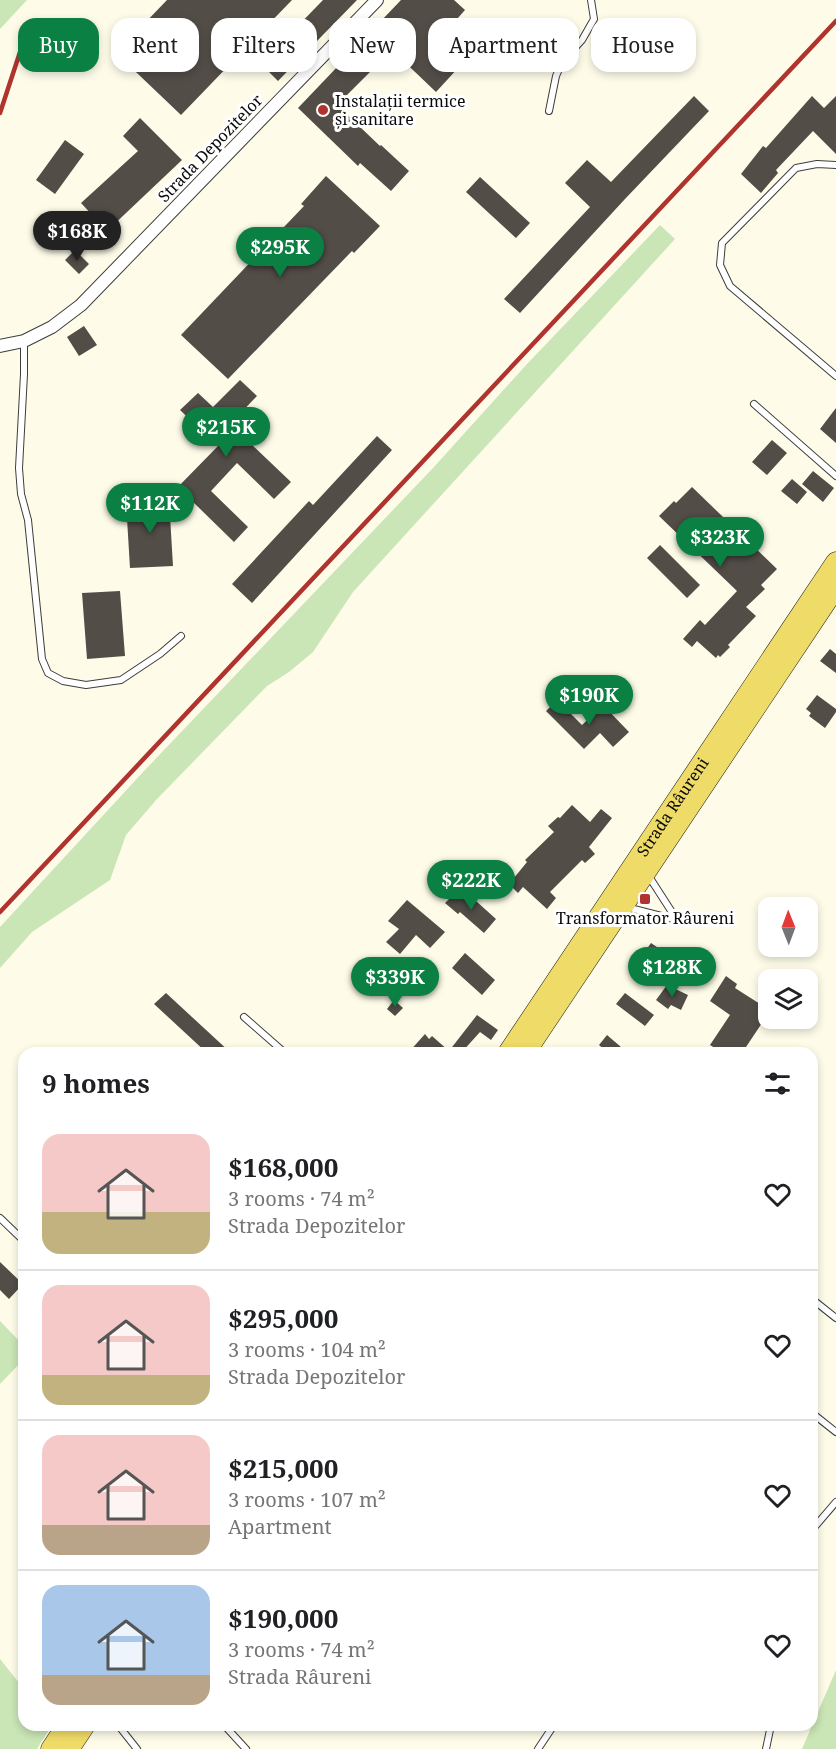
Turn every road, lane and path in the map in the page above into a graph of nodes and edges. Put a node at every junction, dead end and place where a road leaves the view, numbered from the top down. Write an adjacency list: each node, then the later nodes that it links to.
1 (377, 0): 5 (street, Strada Depozitelor)
2 (591, 0): 3 (lane)
3 (549, 111)
4 (836, 165): 7 (lane)
5 (24, 341): 6 (street, Strada Depozitelor); 12 (lane)
6 (0, 346)
7 (836, 376)
8 (754, 404): 9 (lane)
9 (836, 476)
10 (836, 562): 17 (main road, Strada Râureni)
11 (836, 587): 13 (main road, Strada Râureni)
12 (181, 636)
13 (646, 871): 14 (main road, Strada Râureni); 14 (lane)
14 (623, 906): 18 (main road, Strada Râureni)
15 (244, 1017): 16 (lane)
16 (278, 1047)
17 (512, 1047)
18 (529, 1047)
19 (0, 1218): 20 (lane)
20 (18, 1235)
21 (818, 1304): 22 (lane)
22 (836, 1318)
23 (818, 1418): 24 (lane)
24 (836, 1432)
25 (836, 1502): 26 (lane)
26 (818, 1523)
27 (62, 1731): 33 (main road)
28 (81, 1731): 34 (main road)
29 (123, 1731): 35 (lane)
30 (230, 1731): 36 (lane)
31 (550, 1731): 37 (lane)
32 (770, 1731): 38 (lane)
33 (51, 1749)
34 (69, 1749)
35 (137, 1749)
36 (246, 1749)
37 (538, 1749)
38 (766, 1749)

